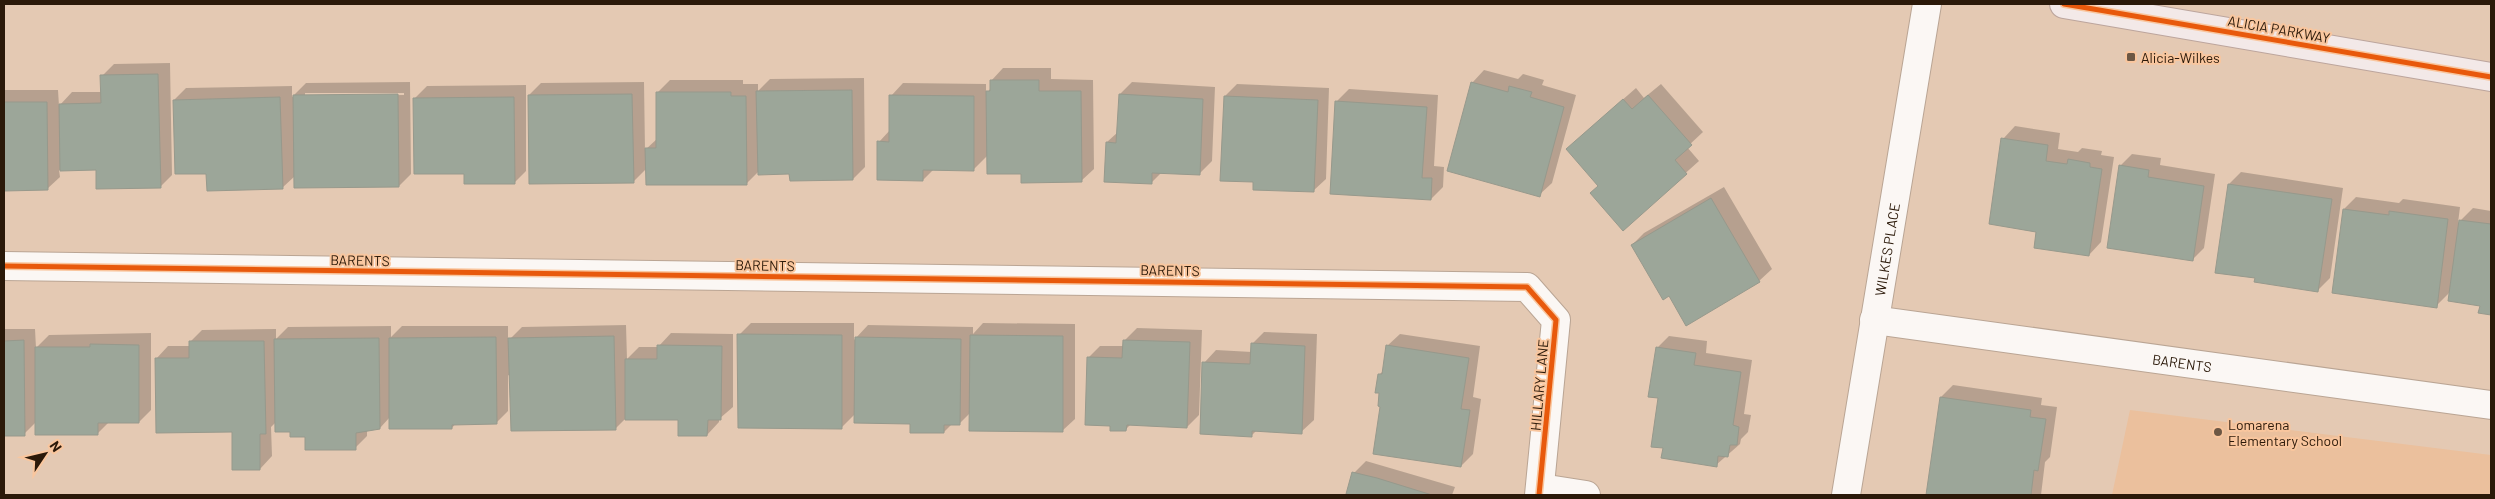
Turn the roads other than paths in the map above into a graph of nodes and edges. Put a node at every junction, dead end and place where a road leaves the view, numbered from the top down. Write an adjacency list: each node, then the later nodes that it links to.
1 (1926, 4): 6 (street, WILKES PLACE)
2 (2064, 4): 3 (main road, ALICIA PARKWAY)
3 (2491, 77)
4 (4, 266): 5 (street, BARENTS)
5 (1527, 286): 8 (street, HILLARY LANE)
6 (1874, 320): 7 (street, BARENTS); 10 (street, WILKES PLACE)
7 (2491, 405)
8 (1540, 492): 9 (street)
9 (1586, 495)
10 (1846, 495)

